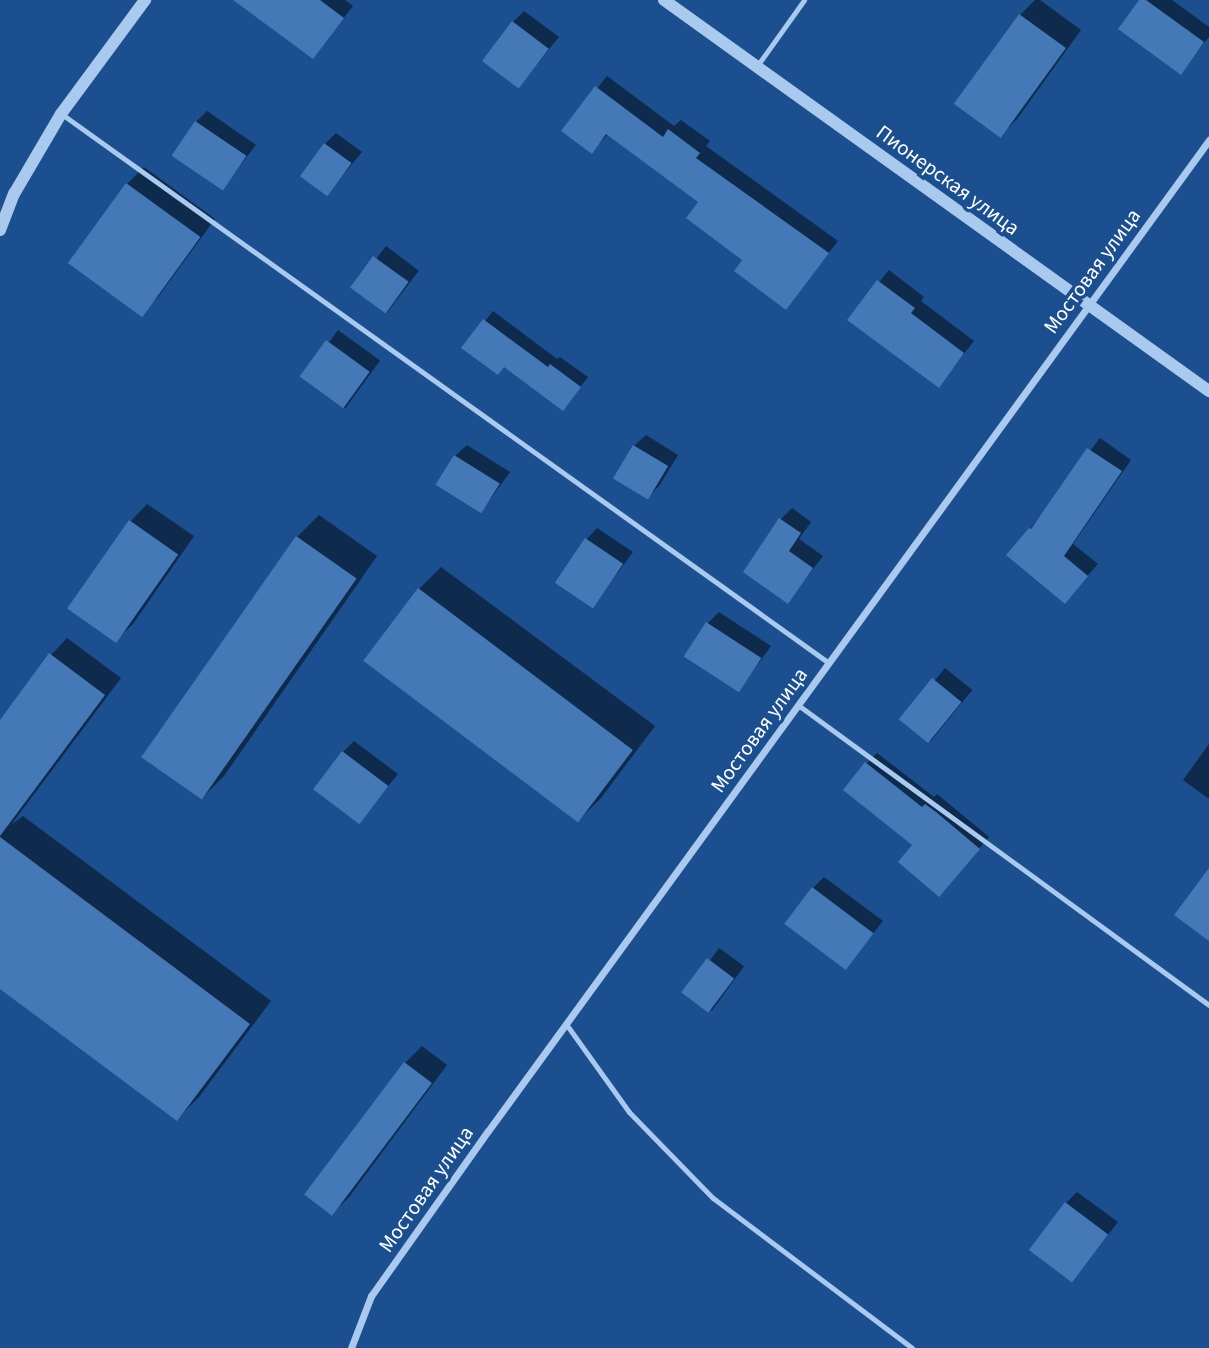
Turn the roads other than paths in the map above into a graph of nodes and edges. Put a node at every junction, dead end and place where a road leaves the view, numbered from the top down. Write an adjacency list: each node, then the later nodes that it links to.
1 (145, 0): 5 (street)
2 (664, 0): 4 (street, Пионерская улица)
3 (804, 0): 4 (lane)
4 (757, 66): 8 (street, Пионерская улица)
5 (61, 114): 7 (street); 10 (lane)
6 (1209, 140): 8 (street, Мостовая улица)
7 (0, 230)
8 (1089, 306): 9 (street, Пионерская улица); 10 (street, Мостовая улица)
9 (1209, 391)
10 (829, 663): 11 (street, Мостовая улица)
11 (798, 705): 12 (lane); 13 (street, Мостовая улица)
12 (1209, 1005)
13 (566, 1024): 14 (street, Мостовая улица); 15 (lane)
14 (351, 1348)
15 (912, 1348)

